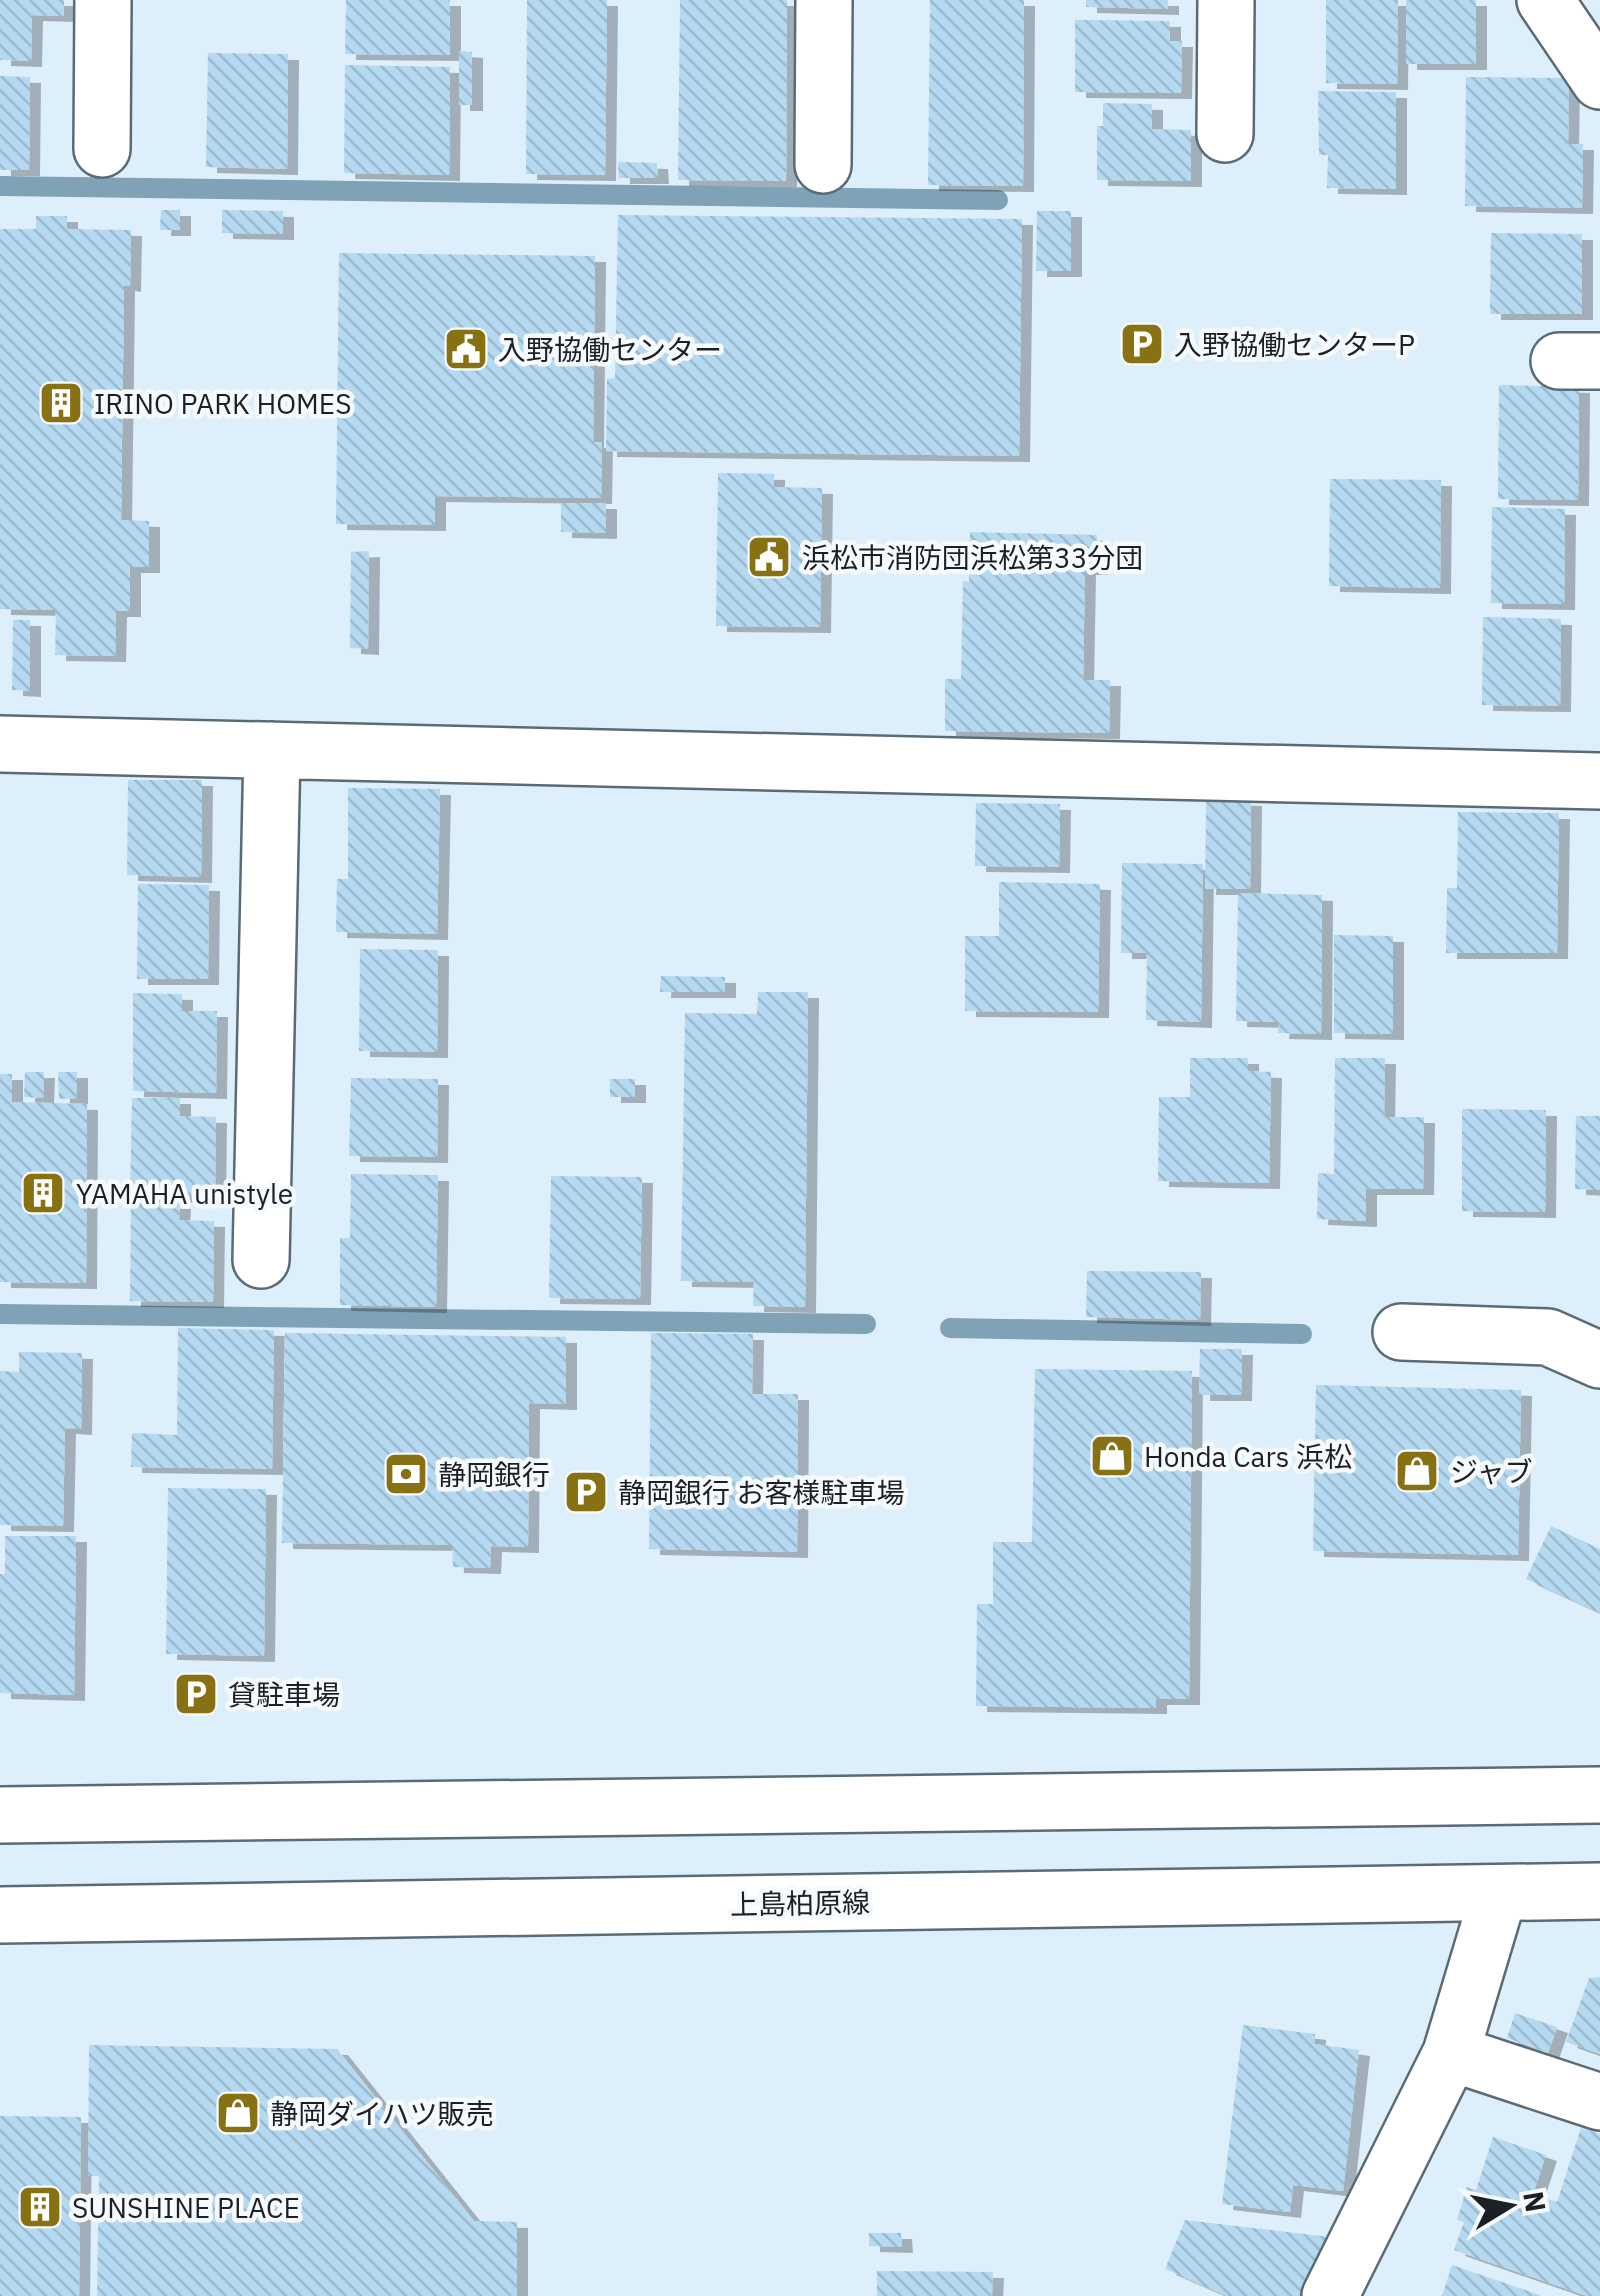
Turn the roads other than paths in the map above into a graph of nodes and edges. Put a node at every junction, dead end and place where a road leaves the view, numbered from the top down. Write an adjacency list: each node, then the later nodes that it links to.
1 (103, 0): 7 (street)
2 (824, 0): 8 (street)
3 (1226, 0): 6 (street)
4 (1545, 0): 5 (street)
5 (1600, 81)
6 (1225, 134)
7 (102, 149)
8 (823, 165)
9 (0, 744): 10 (street)
10 (272, 750): 11 (street); 12 (street)
11 (1600, 781)
12 (261, 1260)
13 (1401, 1332): 14 (street)
14 (1600, 1360)
15 (1600, 1795): 16 (street)
16 (0, 1814)
17 (1600, 1891): 18 (street, 上島柏原線)
18 (1499, 1893): 19 (street, 上島柏原線); 20 (street)
19 (0, 1915)
20 (1450, 2053): 21 (street); 22 (street)
21 (1600, 2102)
22 (1330, 2296)

